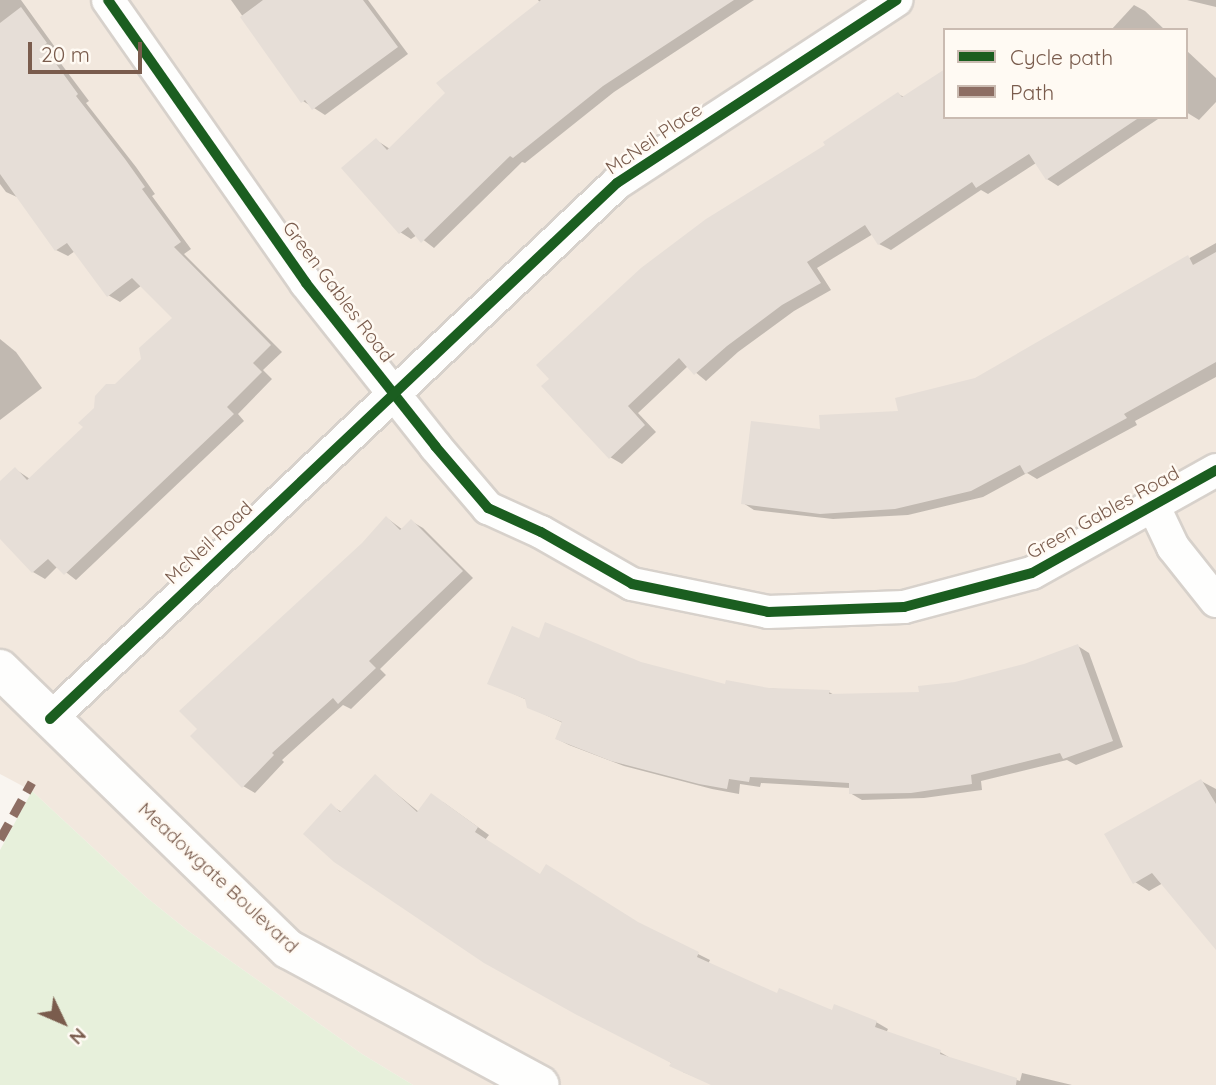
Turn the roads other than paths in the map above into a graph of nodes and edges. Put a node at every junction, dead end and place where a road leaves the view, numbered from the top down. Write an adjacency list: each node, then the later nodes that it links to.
1 (108, 0): 3 (street, Green Gables Road)
2 (897, 0): 3 (street, McNeil Place)
3 (394, 393): 5 (street, Green Gables Road); 8 (street, McNeil Road)
4 (1216, 470): 5 (street, Green Gables Road)
5 (1153, 505): 6 (street)
6 (1216, 601)
7 (0, 669): 8 (street, Meadowgate Boulevard)
8 (50, 719): 9 (street, Meadowgate Boulevard)
9 (540, 1085)

